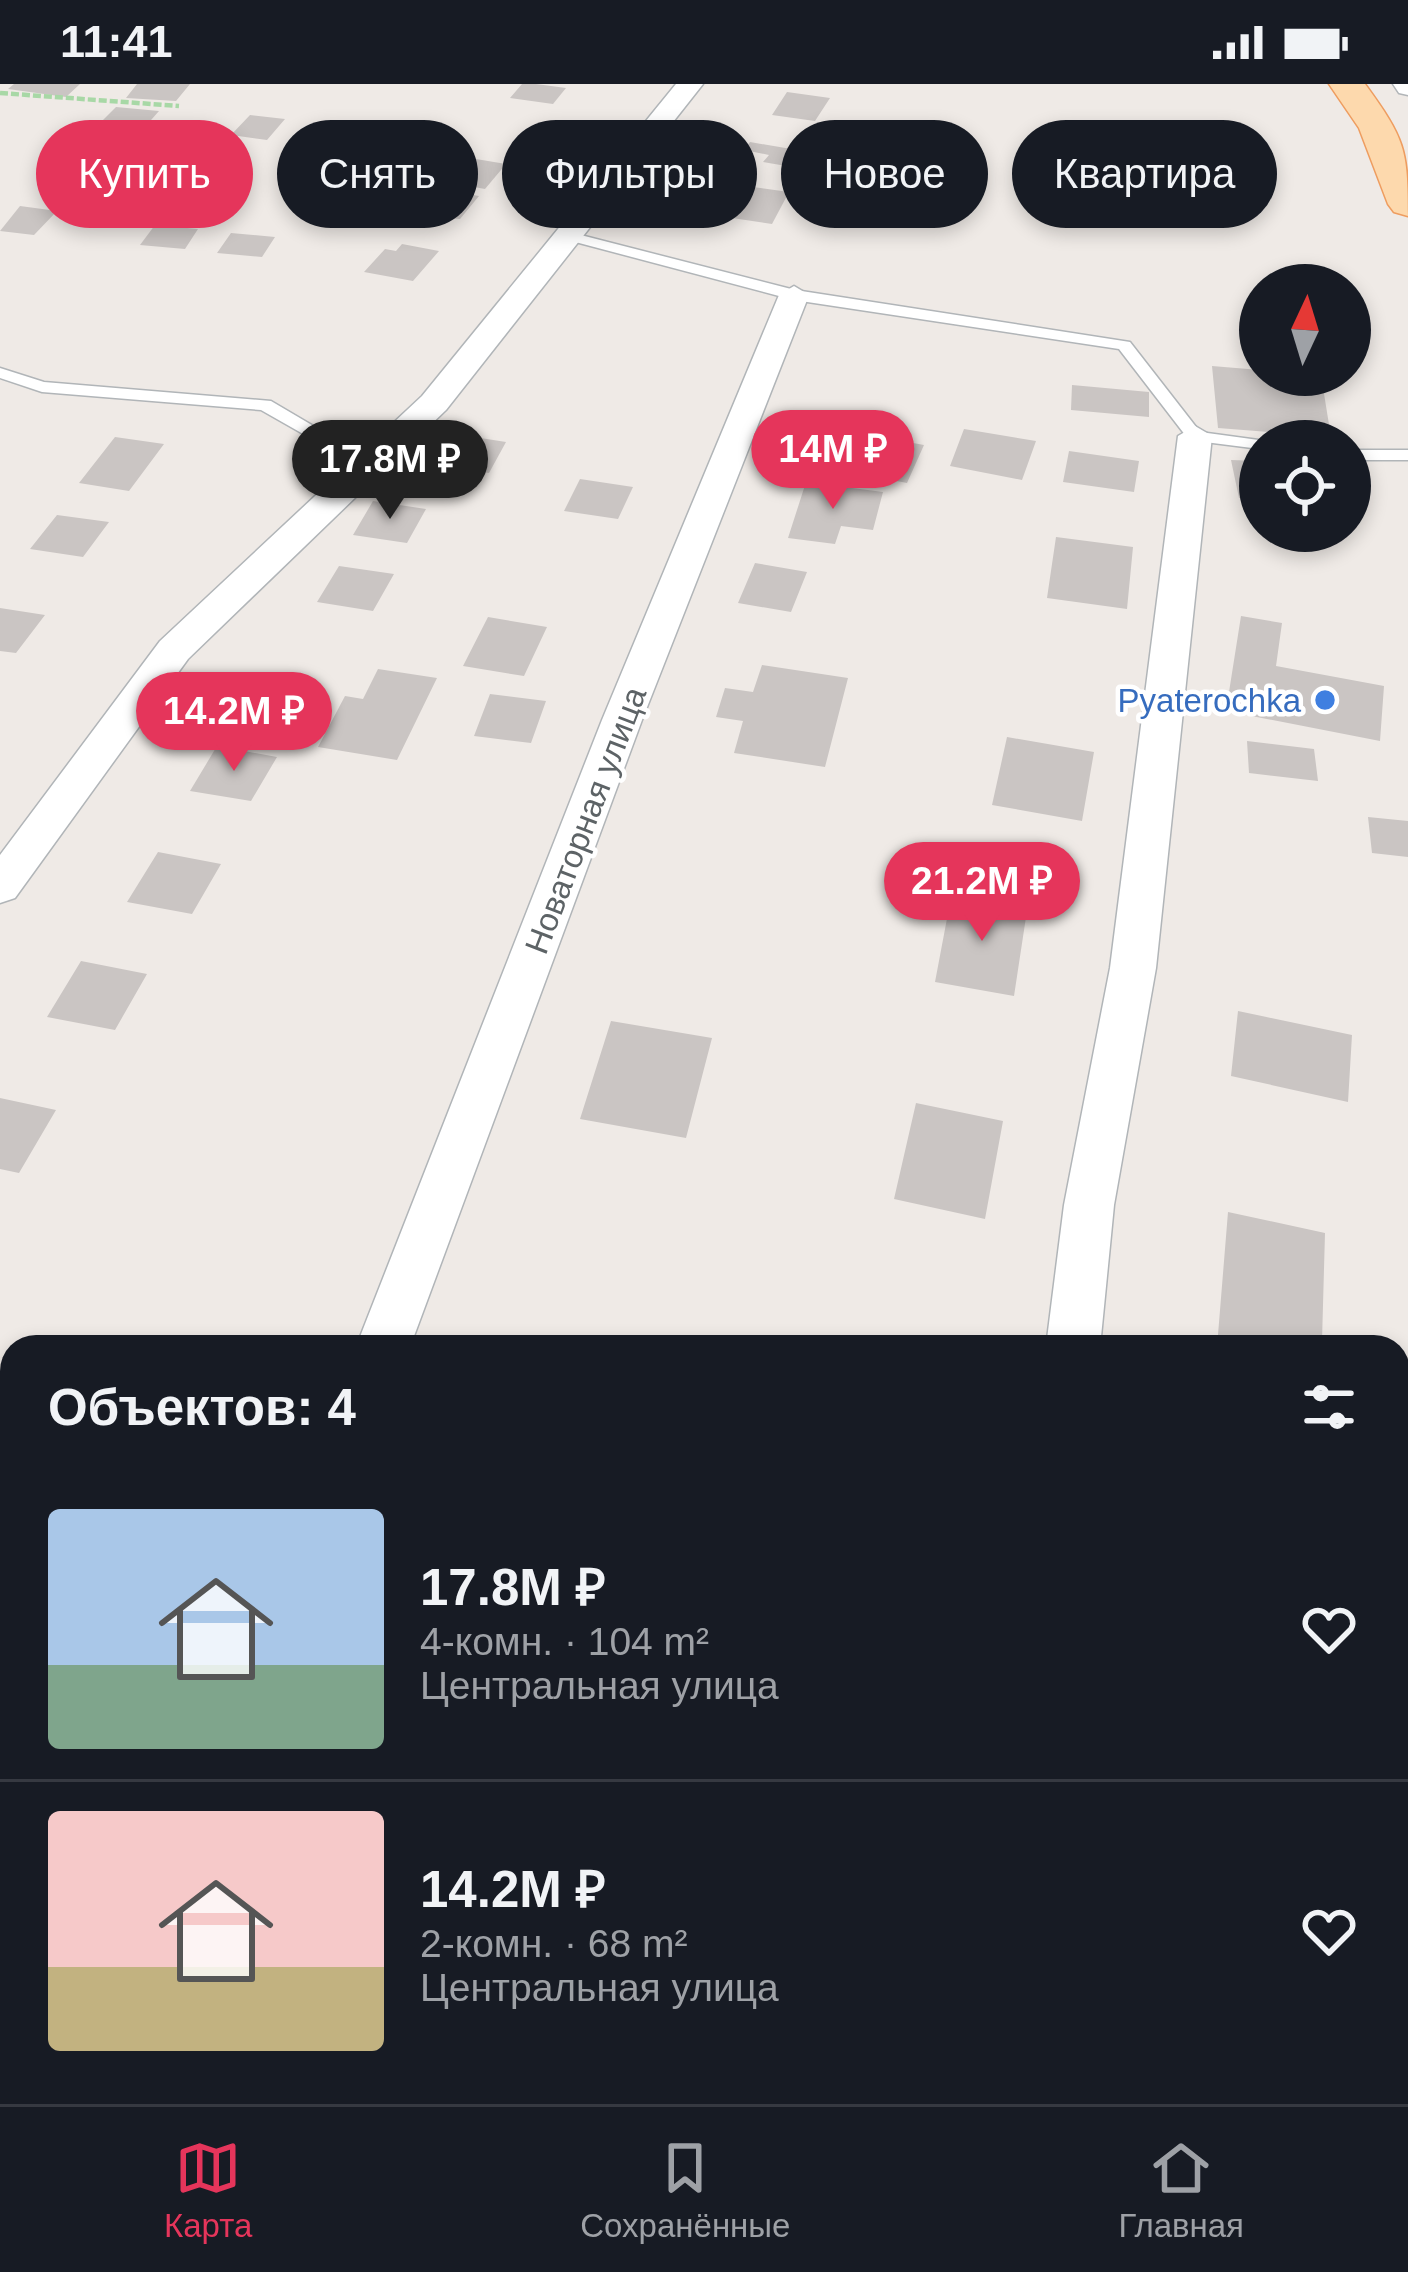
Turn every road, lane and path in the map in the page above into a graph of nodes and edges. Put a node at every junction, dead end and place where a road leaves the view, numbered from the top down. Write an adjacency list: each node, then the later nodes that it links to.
1 (690, 84): 8 (street)
2 (1347, 84): 6 (main road)
3 (1363, 84): 6 (main road)
4 (0, 93): 5 (path)
5 (179, 106)
6 (1378, 128): 7 (main road)
7 (1408, 204)
8 (569, 236): 9 (lane); 15 (street)
9 (794, 296): 11 (lane); 17 (street, Новаторная улица)
10 (0, 373): 15 (lane)
11 (1195, 436): 12 (lane); 18 (street)
12 (1239, 441)
13 (1371, 455): 14 (lane)
14 (1408, 455)
15 (369, 464): 16 (street)
16 (0, 886)
17 (388, 1335)
18 (1074, 1335)

